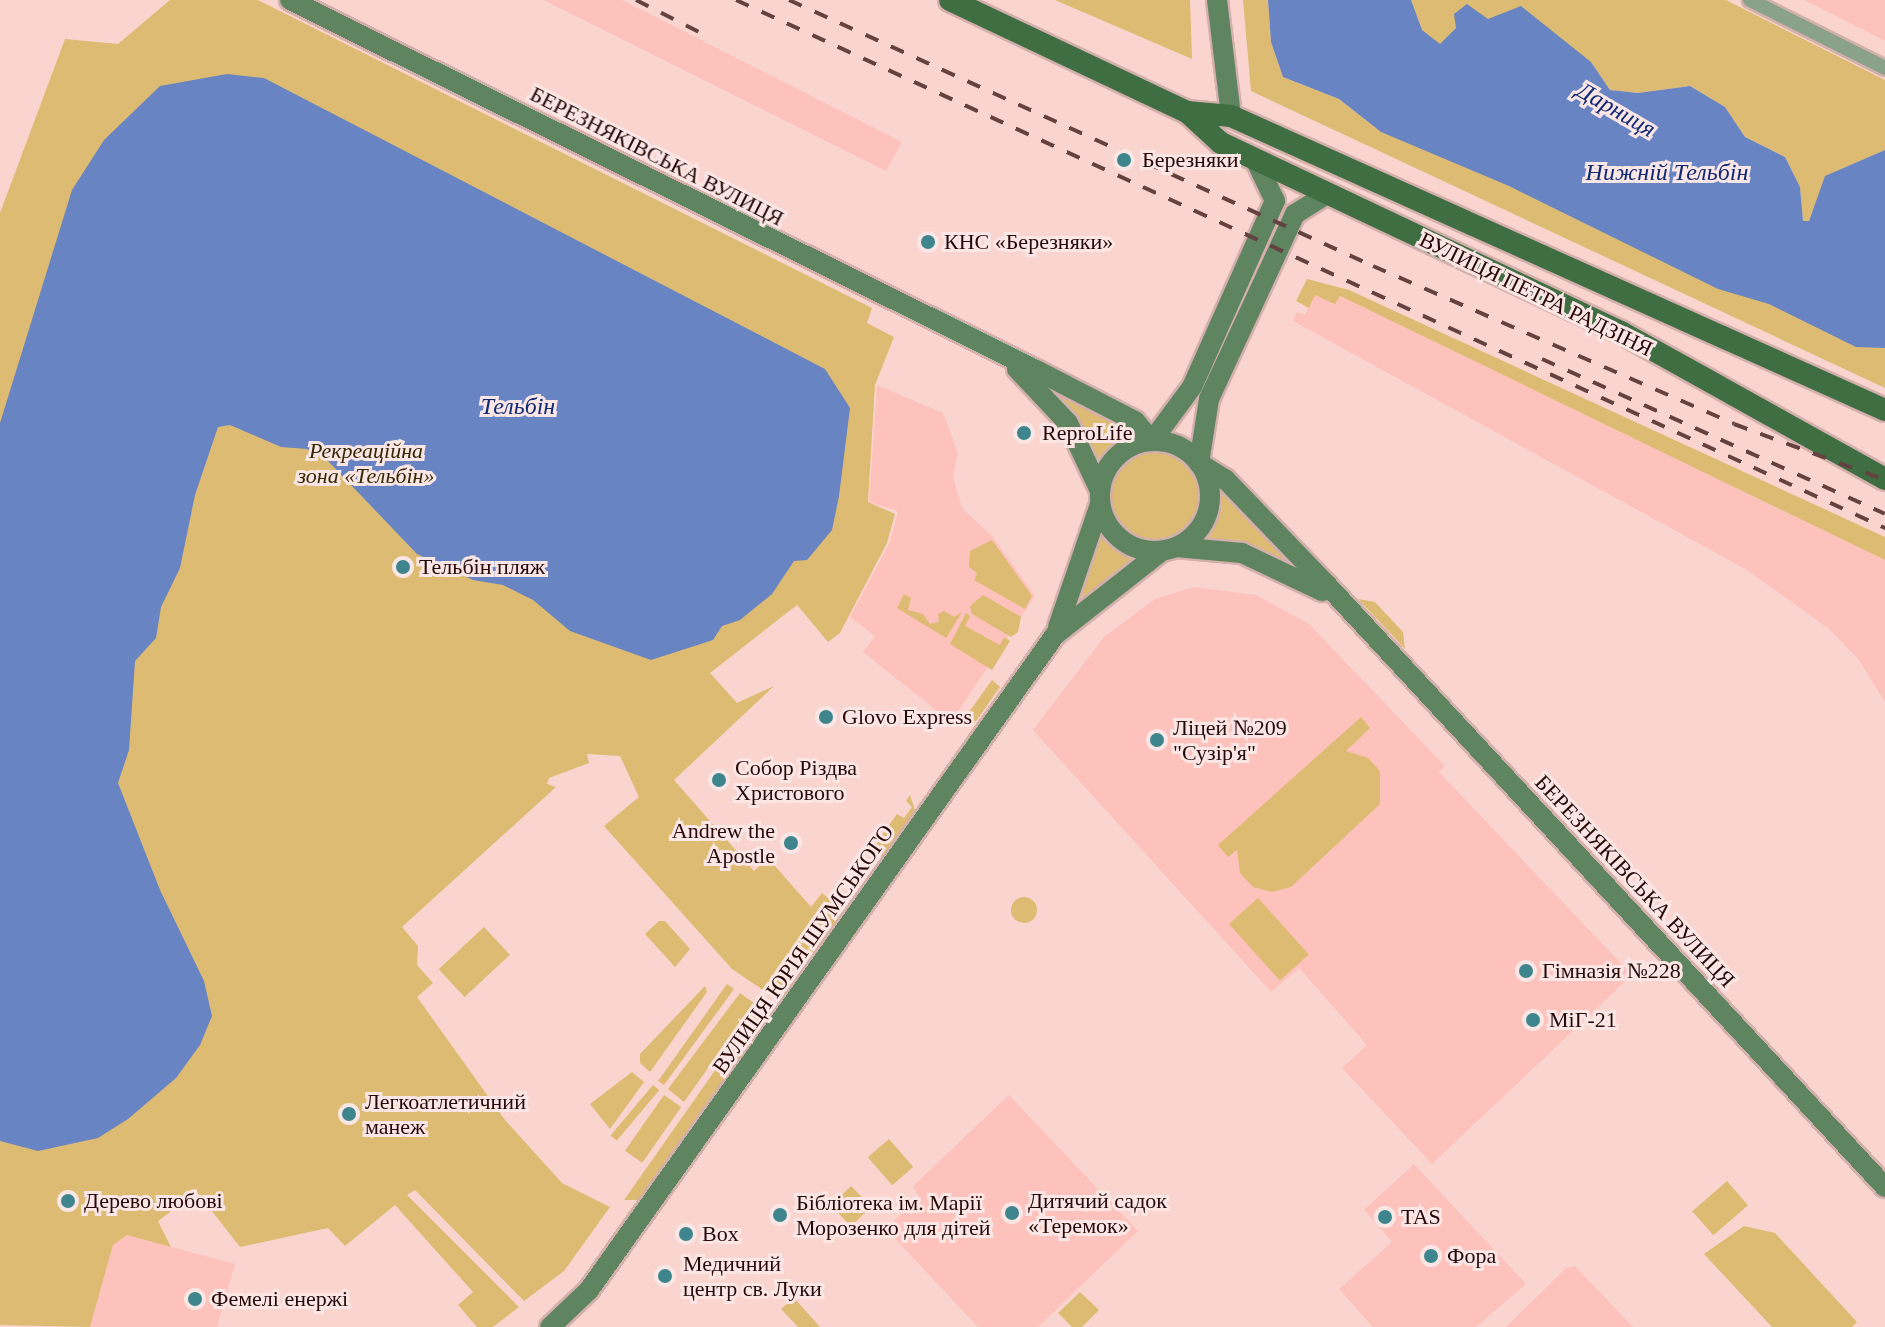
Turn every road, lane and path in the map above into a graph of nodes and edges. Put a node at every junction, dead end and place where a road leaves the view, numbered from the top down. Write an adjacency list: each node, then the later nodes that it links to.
1 (290, 0): 12 (street, БЕРЕЗНЯКІВСЬКА ВУЛИЦЯ)
2 (950, 0): 6 (main road, ВУЛИЦЯ ПЕТРА РАДЗІНЯ)
3 (1217, 0): 7 (street)
4 (1750, 0): 5 (street)
5 (1885, 68)
6 (1187, 112): 7 (main road, ВУЛИЦЯ ПЕТРА РАДЗІНЯ); 8 (main road, ВУЛИЦЯ ПЕТРА РАДЗІНЯ)
7 (1231, 116): 10 (main road, ВУЛИЦЯ ПЕТРА РАДЗІНЯ)
8 (1255, 159): 9 (main road, ВУЛИЦЯ ПЕТРА РАДЗІНЯ); 13 (street)
9 (1327, 194): 11 (main road, ВУЛИЦЯ ПЕТРА РАДЗІНЯ); 15 (street)
10 (1636, 300): 11 (main road); 14 (main road, ВУЛИЦЯ ПЕТРА РАДЗІНЯ)
11 (1621, 332): 20 (main road, ВУЛИЦЯ ПЕТРА РАДЗІНЯ)
12 (1001, 357): 16 (street, БЕРЕЗНЯКІВСЬКА ВУЛИЦЯ); 21 (street, БЕРЕЗНЯКІВСЬКА ВУЛИЦЯ)
13 (1184, 400): 16 (street); 17 (street)
14 (1885, 410)
15 (1204, 418): 18 (street); 19 (street)
16 (1135, 421): 17 (street, БЕРЕЗНЯКІВСЬКА ВУЛИЦЯ)
17 (1152, 441): 18 (street); 21 (street)
18 (1199, 463): 19 (street, БЕРЕЗНЯКІВСЬКА ВУЛИЦЯ); 22 (street)
19 (1225, 479): 23 (street, БЕРЕЗНЯКІВСЬКА ВУЛИЦЯ)
20 (1885, 479)
21 (1100, 497): 22 (street); 24 (street, ВУЛИЦЯ ЮРІЯ ШУМСЬКОГО)
22 (1169, 549): 23 (street, БЕРЕЗНЯКІВСЬКА ВУЛИЦЯ); 24 (street, ВУЛИЦЯ ЮРІЯ ШУМСЬКОГО)
23 (1349, 609): 25 (street, БЕРЕЗНЯКІВСЬКА ВУЛИЦЯ)
24 (1055, 635): 26 (street, ВУЛИЦЯ ЮРІЯ ШУМСЬКОГО)
25 (1885, 1187)
26 (589, 1290): 27 (street, ВУЛИЦЯ ЮРІЯ ШУМСЬКОГО); 28 (street, ВУЛИЦЯ ЮРІЯ ШУМСЬКОГО)
27 (550, 1327)
28 (576, 1327)

